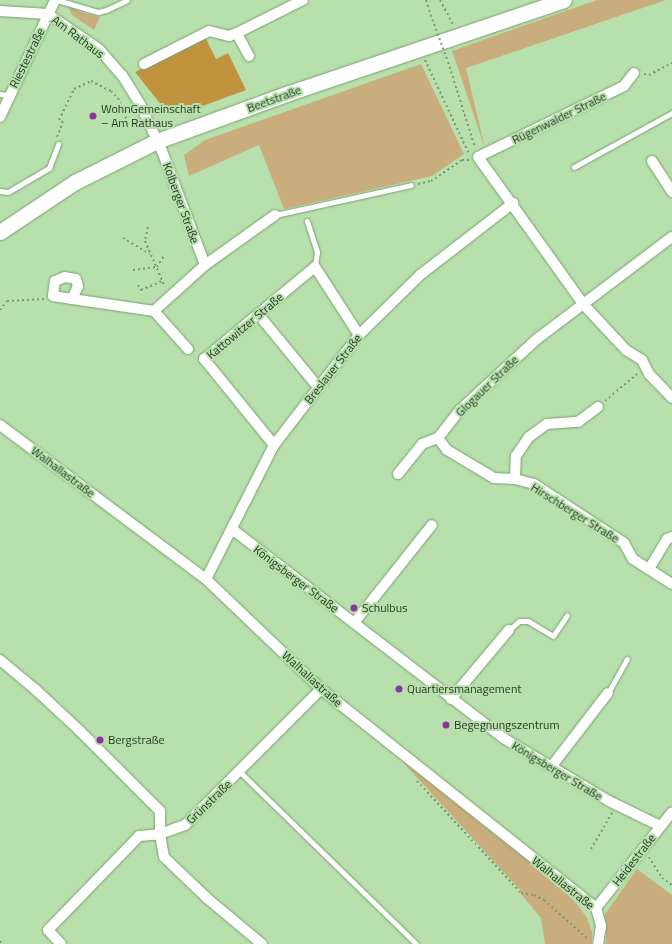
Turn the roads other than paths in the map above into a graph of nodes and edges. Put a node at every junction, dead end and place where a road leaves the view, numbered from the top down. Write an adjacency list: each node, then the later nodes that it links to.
1 (56, 0): 2 (lane); 6 (street, Riestestraße)
2 (127, 0)
3 (303, 0): 7 (street)
4 (564, 0): 14 (main road, Beetstraße)
5 (0, 12): 6 (street, Am Rathaus)
6 (48, 14): 11 (street, Riestestraße); 14 (street, Am Rathaus)
7 (237, 33): 8 (street); 9 (street)
8 (249, 56)
9 (144, 64)
10 (634, 73): 21 (street, Rügenwalder Straße)
11 (5, 95): 13 (street, Riestestraße)
12 (672, 113): 17 (lane)
13 (0, 117)
14 (157, 141): 24 (main road, Beetstraße); 26 (street, Kolberger Straße)
15 (58, 144): 19 (lane)
16 (652, 161): 20 (street)
17 (574, 166)
18 (411, 185): 22 (lane)
19 (0, 191)
20 (672, 192)
21 (513, 203): 29 (street); 32 (street, Breslauer Straße)
22 (275, 215): 26 (street)
23 (307, 221): 27 (lane)
24 (0, 232)
25 (672, 238): 29 (street, Glogauer Straße)
26 (205, 265): 30 (street)
27 (315, 267): 31 (street, Kattowitzer Straße); 32 (street)
28 (72, 299): 28 (street); 30 (street)
29 (584, 305): 35 (street); 38 (street, Glogauer Straße)
30 (154, 311): 33 (street)
31 (258, 314): 34 (street); 39 (street, Kattowitzer Straße)
32 (359, 335): 34 (street, Breslauer Straße)
33 (188, 349)
34 (318, 387): 39 (street, Breslauer Straße)
35 (672, 398)
36 (598, 407): 41 (street)
37 (0, 425): 46 (street, Walhallastraße)
38 (438, 438): 40 (street, Glogauer Straße); 41 (street, Hirschberger Straße)
39 (274, 445): 43 (street, Breslauer Straße)
40 (398, 474)
41 (515, 479): 45 (street, Hirschberger Straße)
42 (432, 525): 49 (street)
43 (232, 530): 46 (street, Breslauer Straße); 49 (street, Königsberger Straße)
44 (672, 537): 45 (street)
45 (649, 569): 47 (street, Hirschberger Straße)
46 (206, 579): 53 (street, Walhallastraße)
47 (672, 584)
48 (567, 616): 50 (lane)
49 (354, 623): 55 (street, Königsberger Straße)
50 (509, 630): 55 (street)
51 (627, 659): 54 (lane)
52 (0, 660): 60 (street)
53 (321, 689): 57 (street, Grünstraße); 61 (street, Walhallastraße)
54 (608, 693): 56 (street)
55 (451, 699): 56 (street, Königsberger Straße)
56 (551, 768): 59 (street, Königsberger Straße)
57 (240, 772): 60 (street, Grünstraße); 65 (lane)
58 (672, 812): 59 (street, Heidestraße)
59 (660, 826): 61 (street, Heidestraße)
60 (160, 834): 63 (street, Grünstraße); 64 (street)
61 (596, 908): 62 (street, Walhallastraße)
62 (596, 943)
63 (61, 944)
64 (262, 944)
65 (416, 944)

